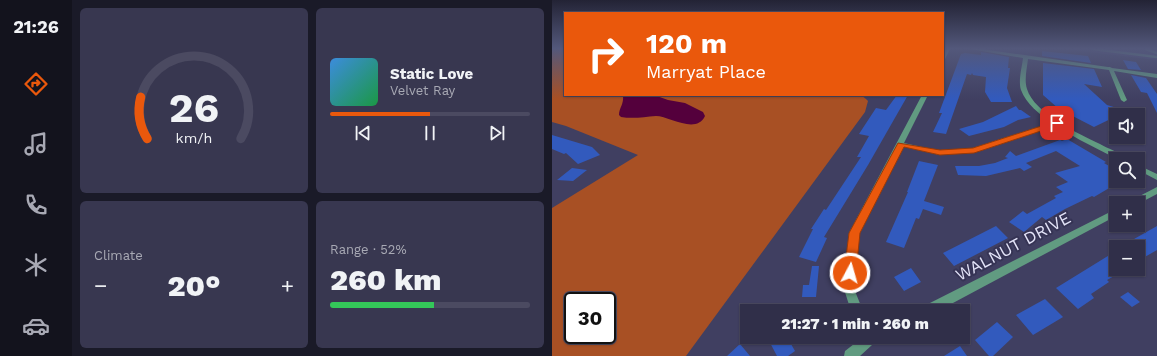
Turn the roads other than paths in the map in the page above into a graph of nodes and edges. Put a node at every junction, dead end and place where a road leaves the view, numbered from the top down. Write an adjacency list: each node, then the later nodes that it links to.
1 (1025, 66): 7 (street)
2 (1093, 66): 3 (street)
3 (1110, 68): 4 (street); 6 (street)
4 (1157, 76)
5 (925, 96): 8 (street)
6 (1124, 100)
7 (1057, 123): 8 (street); 9 (street)
8 (901, 144): 15 (street)
9 (1111, 152)
10 (1145, 171): 11 (street)
11 (1157, 177)
12 (1157, 190): 13 (street)
13 (1145, 196)
14 (1109, 216): 16 (street, WALNUT DRIVE)
15 (854, 304)
16 (939, 304)
17 (864, 344): 18 (street)
18 (850, 356)

